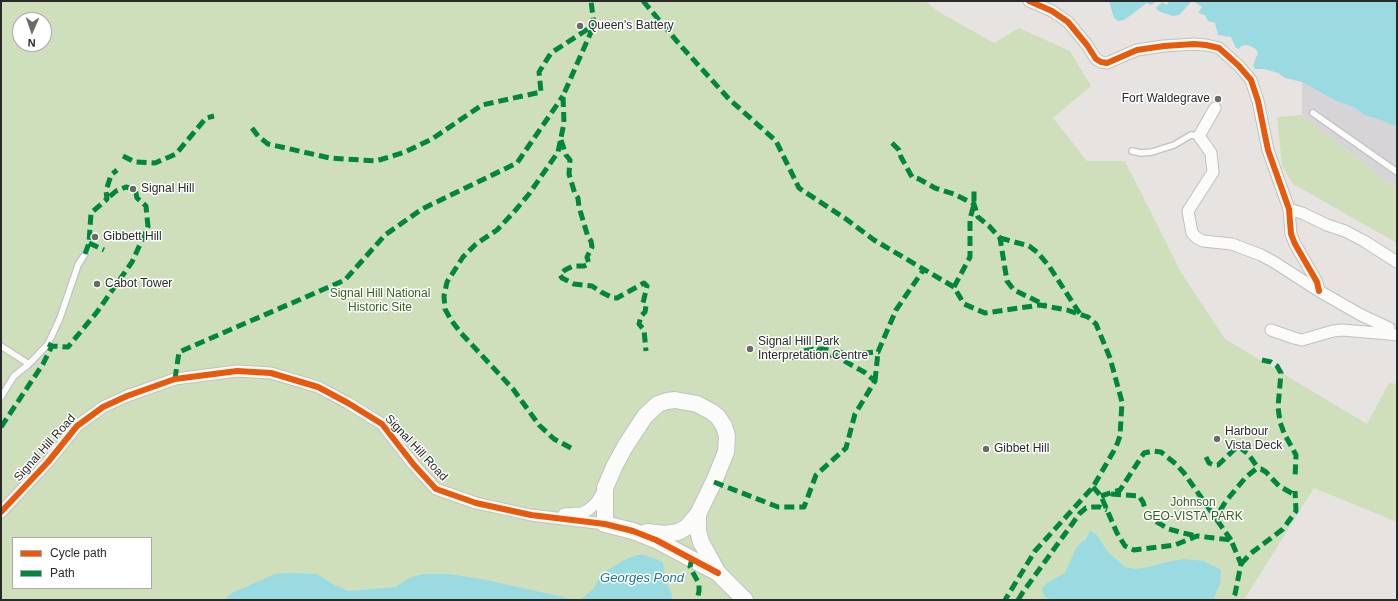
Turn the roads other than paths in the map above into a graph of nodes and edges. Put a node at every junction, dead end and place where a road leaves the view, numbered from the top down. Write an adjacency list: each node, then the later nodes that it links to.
1 (1029, 1): 7 (street)
2 (1215, 108): 4 (street)
3 (1312, 113): 6 (lane)
4 (1199, 136): 5 (lane); 10 (street)
5 (1132, 151)
6 (1397, 172)
7 (1288, 209): 9 (street); 10 (street)
8 (85, 254): 14 (lane)
9 (1397, 262)
10 (1319, 291): 12 (street)
11 (1271, 330): 12 (street)
12 (1393, 334)
13 (1, 346): 14 (lane)
14 (29, 364): 15 (lane)
15 (1, 397)
16 (605, 488): 18 (street, Signal Hill Road); 19 (street, Signal Hill Road); 20 (street)
17 (1, 512): 19 (street, Signal Hill Road)
18 (698, 514): 21 (street); 22 (street, Signal Hill Road)
19 (541, 517): 20 (street, Signal Hill Road)
20 (605, 524): 21 (street, Signal Hill Road)
21 (633, 531): 22 (street, Signal Hill Road)
22 (718, 573): 23 (street, Signal Hill Road)
23 (745, 600)

